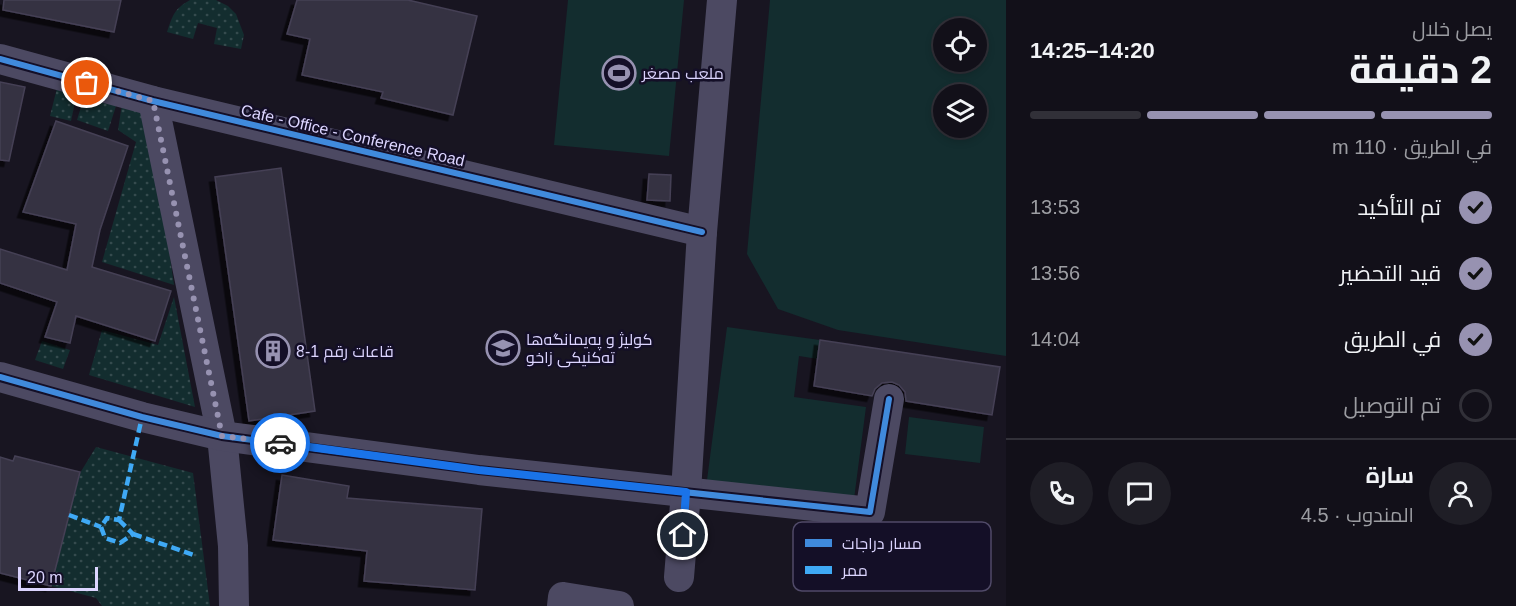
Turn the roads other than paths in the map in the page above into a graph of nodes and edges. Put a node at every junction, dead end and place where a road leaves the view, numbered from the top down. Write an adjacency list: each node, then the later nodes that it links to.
1 (722, 0): 4 (street)
2 (0, 59): 3 (street, Cafe - Office - Conference Road)
3 (153, 101): 4 (street, Cafe - Office - Conference Road); 7 (street)
4 (702, 232): 8 (street)
5 (0, 377): 7 (street)
6 (889, 399): 8 (street)
7 (222, 436): 8 (street); 10 (street)
8 (686, 492): 9 (street)
9 (679, 577)
10 (234, 606)
11 (562, 606): 12 (street)
12 (619, 606)

